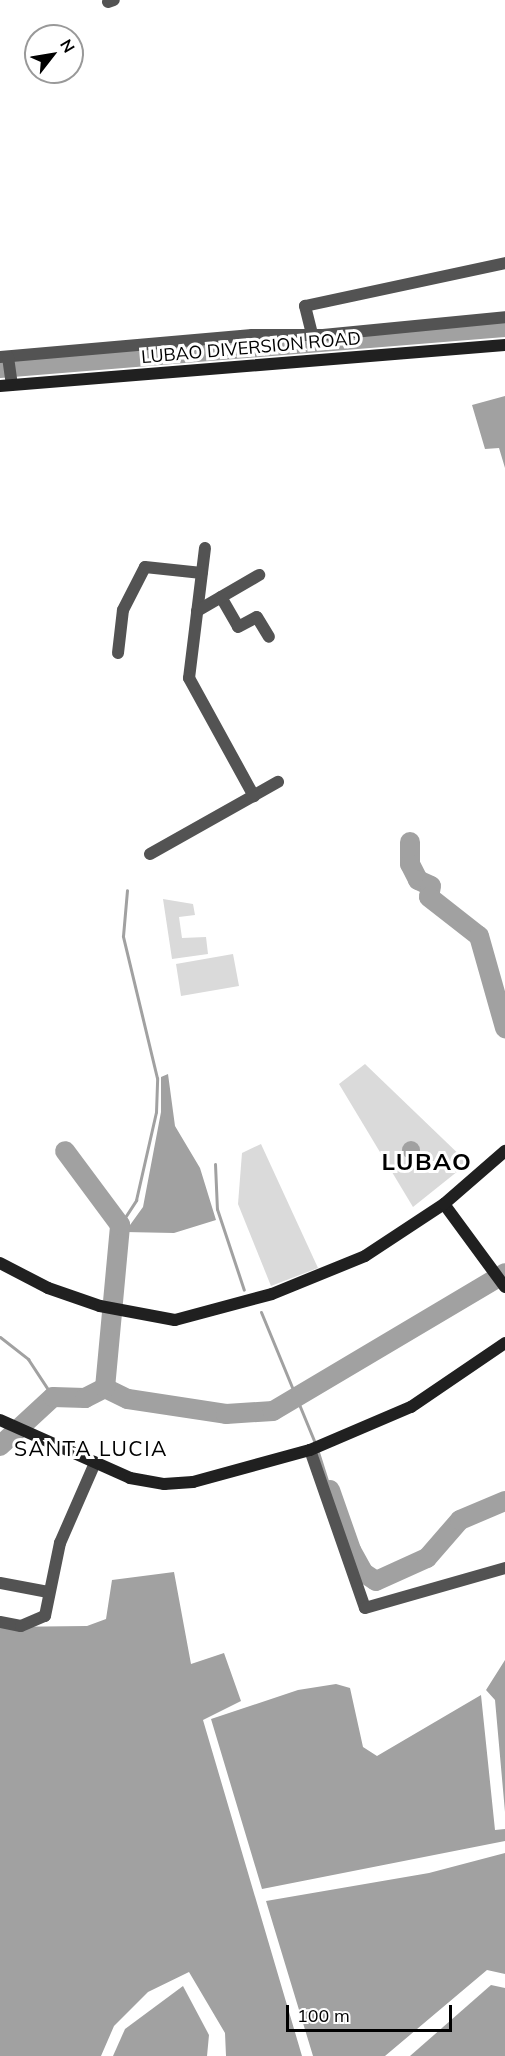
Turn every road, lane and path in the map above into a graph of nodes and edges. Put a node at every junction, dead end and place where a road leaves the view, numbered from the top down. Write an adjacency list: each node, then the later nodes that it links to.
1 (505, 263): 3 (street)
2 (505, 316): 3 (street)
3 (312, 334): 5 (street)
4 (505, 345): 6 (street, LUBAO DIVERSION ROAD)
5 (6, 358): 6 (street)
6 (8, 383)
7 (206, 548): 8 (street)
8 (202, 573): 11 (street); 13 (street)
9 (259, 575): 10 (street)
10 (221, 597): 11 (street); 12 (street)
11 (197, 611): 15 (street)
12 (269, 637)
13 (118, 654)
14 (278, 782): 15 (street)
15 (254, 796): 16 (street)
16 (150, 854)
17 (505, 1151): 18 (street)
18 (444, 1204): 19 (street); 20 (street)
19 (0, 1263)
20 (505, 1287)
21 (505, 1343): 23 (street)
22 (0, 1420): 24 (street)
23 (315, 1448): 24 (street); 25 (street)
24 (94, 1465): 27 (street)
25 (505, 1568)
26 (0, 1583): 27 (street)
27 (48, 1592): 28 (street)
28 (0, 1622)

